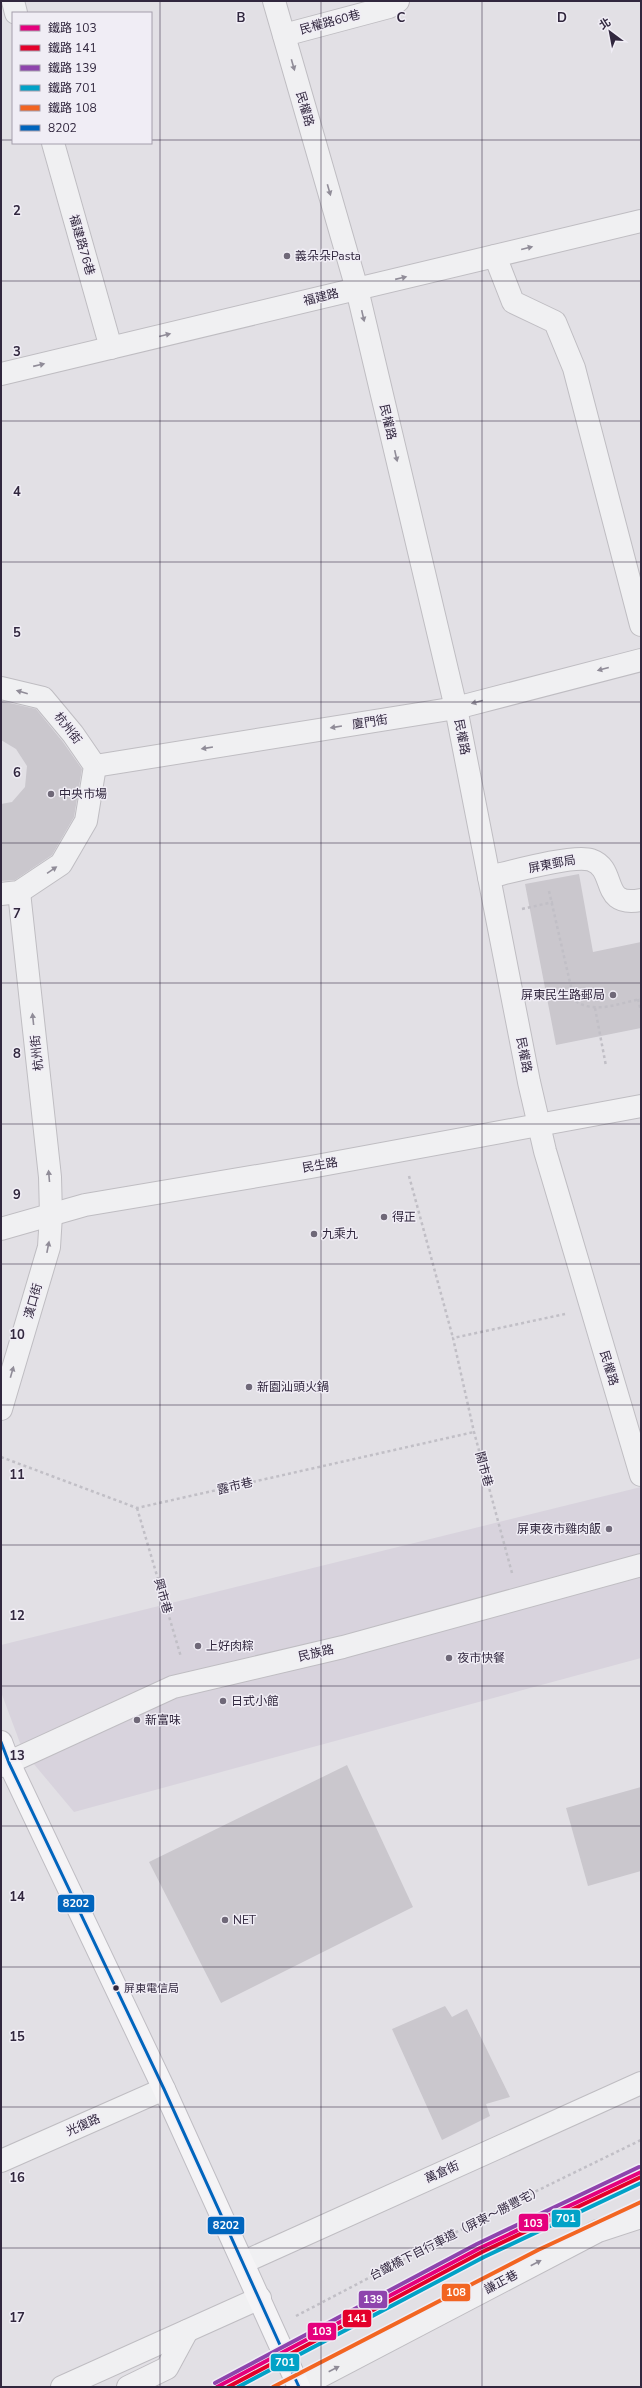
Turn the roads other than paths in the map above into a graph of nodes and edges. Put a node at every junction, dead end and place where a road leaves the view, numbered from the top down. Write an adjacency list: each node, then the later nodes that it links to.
1 (13, 1): 4 (street)
2 (274, 1): 5 (street, 民權路)
3 (398, 1): 5 (street, 民權路60巷)
4 (16, 12)
5 (284, 35): 9 (street, 民權路, one-way to 9)
6 (53, 144): 10 (street, 福建路76巷)
7 (641, 221): 8 (street, 福建路, one-way to 7)
8 (495, 256): 9 (street, 福建路, one-way to 8); 12 (street)
9 (357, 289): 10 (street, 福建路, one-way to 9); 15 (street, 民權路, one-way to 15)
10 (111, 348): 11 (street, 福建路, one-way to 10)
11 (1, 374)
12 (641, 625)
13 (641, 660): 15 (street, 廈門街, one-way to 15)
14 (1, 688): 16 (street, 杭州街, one-way to 14)
15 (456, 708): 16 (street, 廈門街, one-way to 16); 17 (street, 民權路)
16 (95, 766): 18 (street, 杭州街, one-way to 16)
17 (489, 876): 19 (street, 屏東郵局); 21 (street, 民權路)
18 (10, 893): 22 (street, 杭州街, one-way to 18)
19 (641, 900)
20 (641, 1106): 21 (street, 民生路)
21 (540, 1126): 22 (street, 民生路); 25 (street, 民權路)
22 (51, 1215): 23 (street, 民生路); 24 (street, 漢口街, one-way to 22)
23 (1, 1229)
24 (1, 1409)
25 (641, 1475)
26 (641, 1565): 28 (street, 民族路)
27 (1, 1742): 28 (main road)
28 (5, 1764): 30 (main road)
29 (641, 2083): 33 (street, 萬倉街)
30 (164, 2089): 31 (street, 光復路); 33 (main road)
31 (1, 2161)
32 (641, 2217): 39 (street, 謙正巷, one-way to 32)
33 (244, 2262): 34 (main road)
34 (260, 2298): 35 (street); 39 (main road)
35 (187, 2331): 36 (street); 37 (street)
36 (159, 2381): 38 (street)
37 (62, 2387)
38 (128, 2387)
39 (299, 2387)

